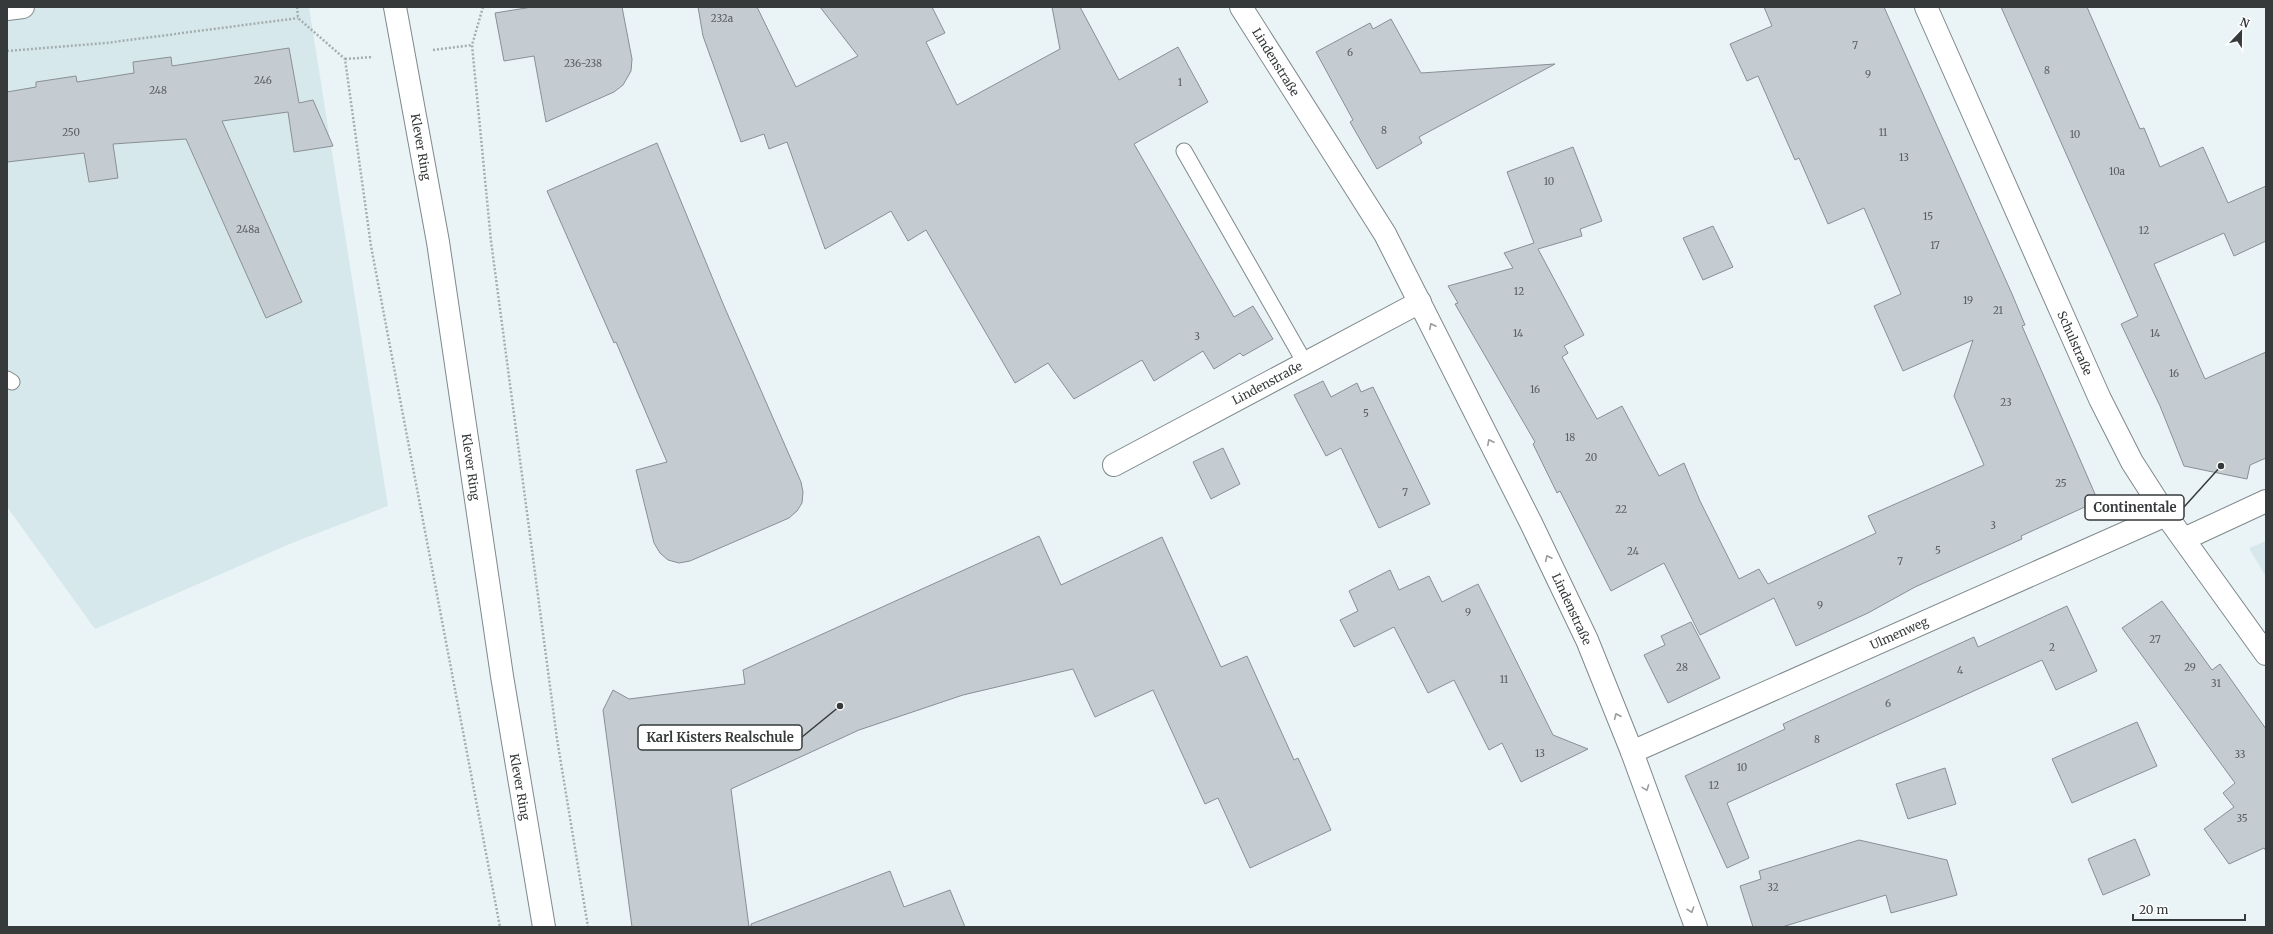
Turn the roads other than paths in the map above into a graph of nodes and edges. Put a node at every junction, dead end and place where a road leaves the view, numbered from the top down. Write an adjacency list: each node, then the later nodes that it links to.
1 (23, 7): 5 (street)
2 (395, 7): 15 (street, Klever Ring)
3 (1241, 7): 7 (street, Lindenstraße)
4 (1926, 7): 11 (street, Schulstraße)
5 (7, 9)
6 (1184, 151): 8 (lane)
7 (1420, 302): 8 (street, Lindenstraße); 14 (street, Lindenstraße, one-way to 7)
8 (1306, 363): 9 (street, Lindenstraße)
9 (1114, 465)
10 (2266, 501): 12 (street)
11 (2166, 515): 12 (street, Schulstraße); 14 (street, Ulmenweg)
12 (2184, 539): 13 (street, Schulstraße)
13 (2266, 654)
14 (1632, 752): 16 (street, Lindenstraße, one-way to 16)
15 (544, 927)
16 (1696, 927)

